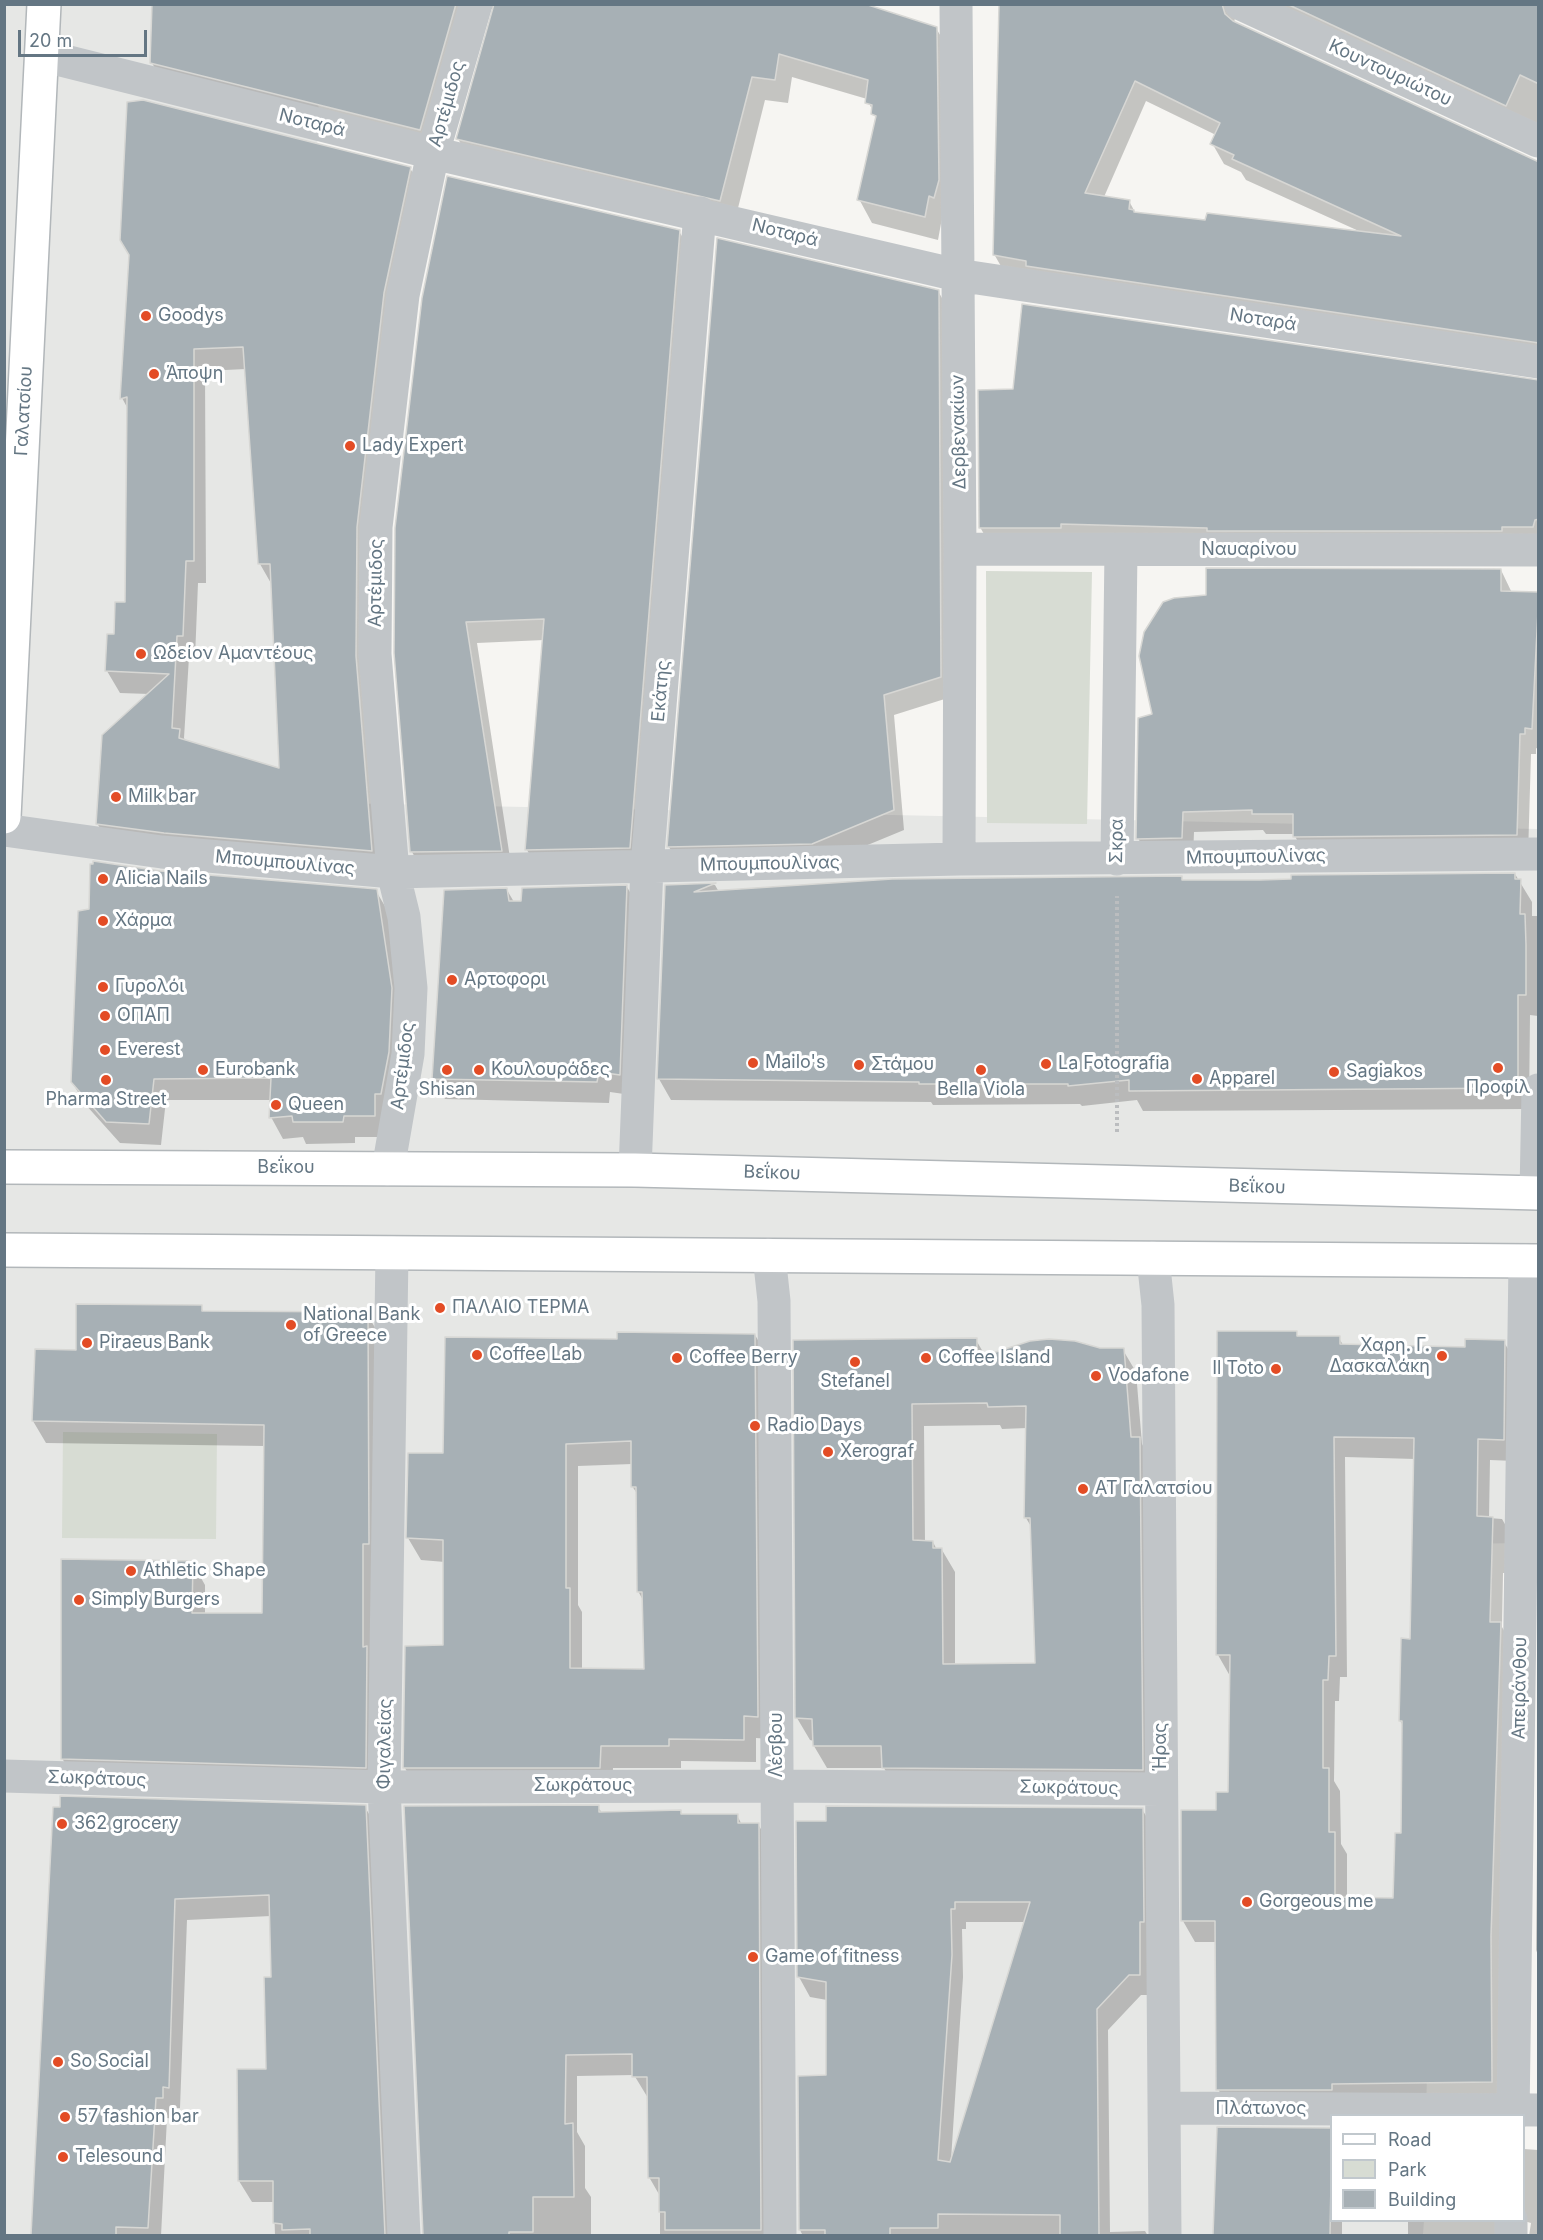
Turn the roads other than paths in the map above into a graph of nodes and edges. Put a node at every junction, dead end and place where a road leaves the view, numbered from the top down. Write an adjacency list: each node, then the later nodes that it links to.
1 (44, 4): 5 (main road, Γαλατσίου)
2 (476, 4): 7 (street, Αρτέμιδος)
3 (1241, 4): 6 (street, Κουντουριώτου)
4 (947, 7): 9 (street, Δερβενακίων)
5 (41, 55): 7 (street, Νοταρά); 14 (main road, Γαλατσίου)
6 (1539, 141)
7 (433, 153): 8 (street, Νοταρά); 20 (street, Αρτέμιδος)
8 (700, 213): 9 (street, Νοταρά); 19 (street, Εκάτης)
9 (957, 275): 10 (street, Νοταρά); 11 (street, Δερβενακίων)
10 (1539, 362)
11 (960, 549): 12 (street, Ναυαρίνου); 17 (street, Δερβενακίων)
12 (1121, 550): 13 (street, Ναυαρίνου); 18 (street, Σκρα)
13 (1539, 550)
14 (4, 817)
15 (4, 830): 20 (street, Μπουμπουλίνας)
16 (1539, 854): 18 (street, Μπουμπουλίνας)
17 (959, 859): 18 (street, Μπουμπουλίνας); 19 (street, Μπουμπουλίνας)
18 (1117, 859)
19 (647, 866): 20 (street, Μπουμπουλίνας); 24 (street, Εκάτης)
20 (393, 872): 23 (street, Αρτέμιδος)
21 (1539, 1090): 25 (street)
22 (4, 1167): 23 (main road, Βεΐκου)
23 (388, 1169): 24 (main road, Βεΐκου)
24 (636, 1170): 25 (main road, Βεΐκου)
25 (1537, 1192)
26 (4, 1250): 27 (main road)
27 (392, 1253): 28 (main road); 34 (street, Φιγαλείας)
28 (770, 1255): 29 (main road); 33 (street, Λέσβου)
29 (1153, 1258): 30 (main road); 35 (street, Ήρας)
30 (1532, 1261): 31 (street, Απειράνθου)
31 (1530, 1582): 37 (street, Απειράνθου)
32 (4, 1776): 34 (street, Σωκράτους)
33 (777, 1786): 34 (street, Σωκράτους); 35 (street, Σωκράτους); 39 (street, Λέσβου)
34 (384, 1787): 38 (street, Φιγαλείας)
35 (1161, 1789): 36 (street, Ήρας)
36 (1164, 2108): 37 (street, Πλάτωνος); 40 (street, Ήρας)
37 (1521, 2112)
38 (404, 2235)
39 (780, 2235)
40 (1165, 2235)

